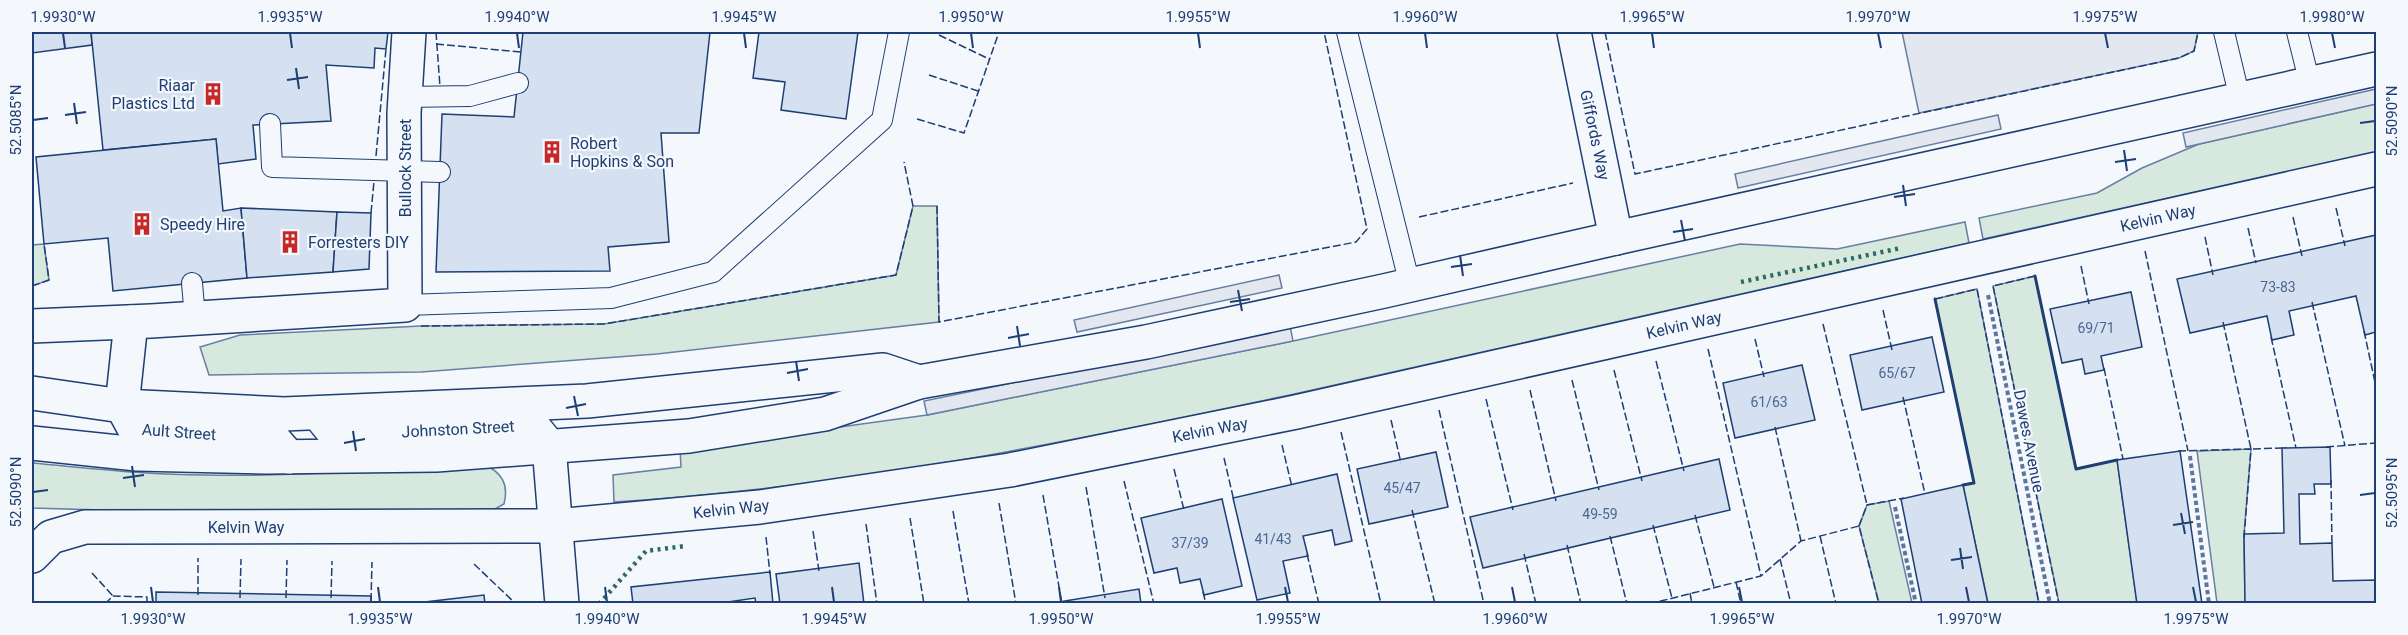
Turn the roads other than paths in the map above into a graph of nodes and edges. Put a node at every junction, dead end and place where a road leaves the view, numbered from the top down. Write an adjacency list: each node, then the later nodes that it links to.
1 (409, 32): 10 (street, Bullock Street)
2 (899, 32): 19 (lane)
3 (1347, 32): 18 (lane)
4 (1574, 32): 16 (street, Giffords Way)
5 (2224, 32): 11 (lane)
6 (2298, 32): 9 (lane)
7 (2376, 69): 9 (street)
8 (518, 83): 10 (lane)
9 (2310, 84): 11 (street)
10 (405, 97): 14 (street, Bullock Street)
11 (2240, 99): 16 (street)
12 (270, 123): 14 (lane)
13 (2376, 169): 30 (street, Kelvin Way)
14 (405, 171): 15 (lane); 19 (street, Bullock Street)
15 (440, 172)
16 (1616, 238): 18 (street)
17 (192, 283): 20 (lane)
18 (1410, 285): 23 (street)
19 (405, 305): 20 (street)
20 (195, 318): 21 (street)
21 (132, 322): 22 (street); 25 (street)
22 (32, 326)
23 (919, 382): 26 (street); 28 (street)
24 (32, 393): 25 (street)
25 (122, 406): 26 (street); 29 (street, Ault Street)
26 (318, 413): 28 (street, Johnston Street)
27 (32, 443): 29 (street)
28 (549, 446): 29 (street); 30 (street)
29 (289, 457)
30 (556, 526): 31 (street, Kelvin Way); 32 (street)
31 (32, 556)
32 (562, 603)

